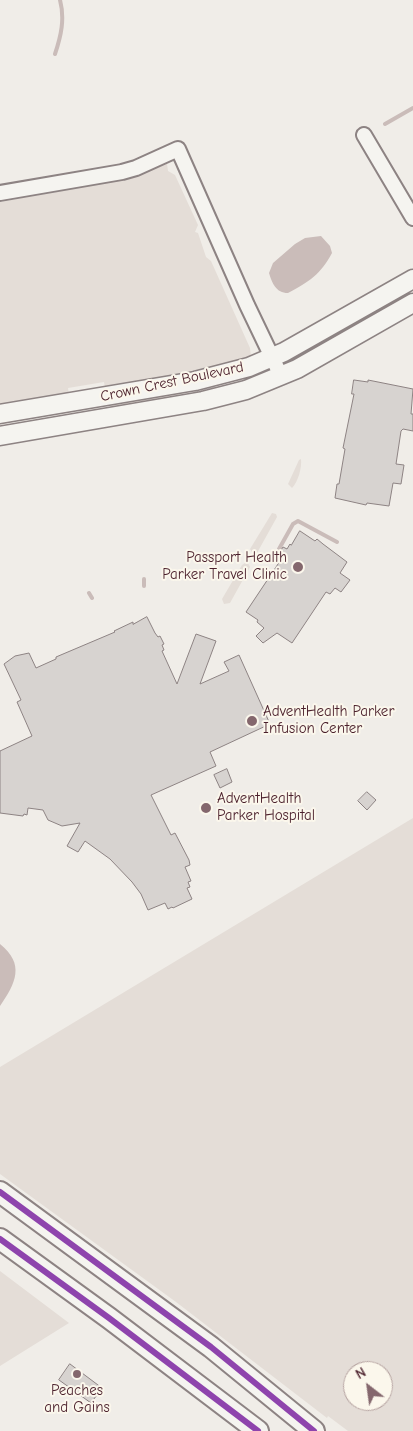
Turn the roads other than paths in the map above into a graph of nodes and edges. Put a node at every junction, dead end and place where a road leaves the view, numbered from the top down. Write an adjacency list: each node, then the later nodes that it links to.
1 (364, 134): 3 (street)
2 (0, 193): 6 (street)
3 (413, 218)
4 (413, 279): 6 (main road, Crown Crest Boulevard)
5 (413, 303): 7 (main road, Crown Crest Boulevard)
6 (272, 358): 7 (street); 8 (main road, Crown Crest Boulevard)
7 (281, 376): 10 (main road, Crown Crest Boulevard)
8 (92, 399): 9 (main road, Crown Crest Boulevard); 10 (street)
9 (0, 414)
10 (95, 419): 11 (main road, Crown Crest Boulevard)
11 (0, 436)
12 (0, 1192): 17 (highway)
13 (0, 1239): 14 (highway)
14 (197, 1385): 15 (highway); 16 (highway)
15 (236, 1431)
16 (258, 1431)
17 (314, 1431)

